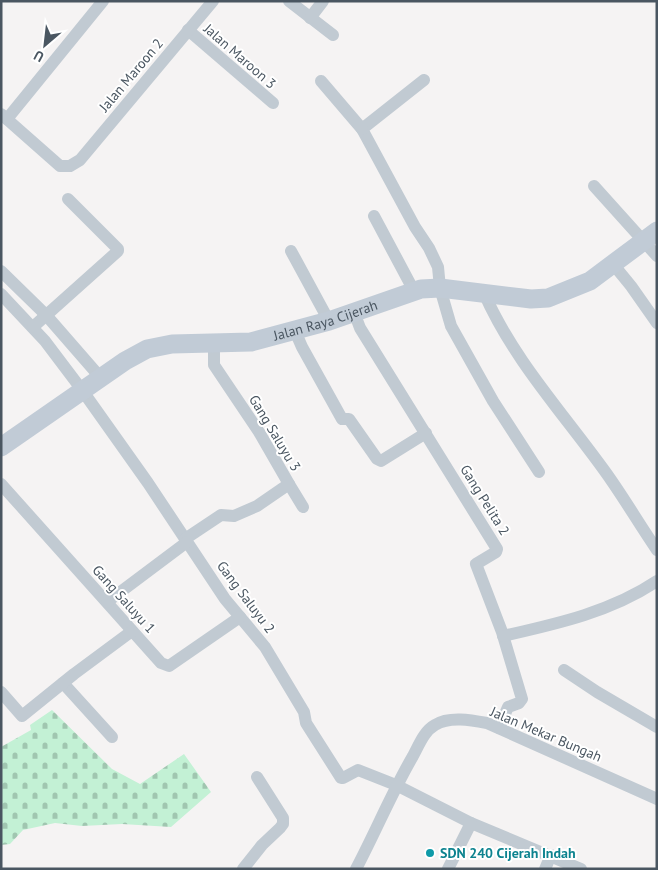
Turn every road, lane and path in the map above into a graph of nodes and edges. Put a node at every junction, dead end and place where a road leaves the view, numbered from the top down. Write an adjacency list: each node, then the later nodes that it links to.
1 (103, 1): 11 (street)
2 (213, 1): 6 (street, Jalan Maroon 2)
3 (289, 1): 5 (street)
4 (324, 1): 5 (street)
5 (310, 18): 7 (street)
6 (188, 30): 10 (street, Jalan Maroon 3); 11 (street, Jalan Maroon 2)
7 (334, 35)
8 (424, 80): 12 (street)
9 (321, 81): 12 (street)
10 (273, 103)
11 (4, 116)
12 (362, 129): 21 (street)
13 (594, 186): 16 (street)
14 (68, 199): 26 (street)
15 (374, 216): 22 (street)
16 (650, 236): 18 (street); 19 (main road, Jalan Raya Cijerah)
17 (290, 251): 27 (street)
18 (657, 256)
19 (613, 264): 23 (main road, Jalan Raya Cijerah); 28 (street)
20 (1, 271): 26 (street)
21 (440, 288): 22 (main road, Jalan Raya Cijerah); 23 (main road, Jalan Raya Cijerah); 36 (street)
22 (414, 291): 25 (main road, Jalan Raya Cijerah)
23 (484, 293): 41 (street)
24 (1, 294): 29 (street, Gang Saluyu 2)
25 (354, 312): 27 (main road, Jalan Raya Cijerah); 34 (street, Gang Pelita 2)
26 (46, 315): 29 (street); 32 (street)
27 (329, 321): 30 (main road, Jalan Raya Cijerah)
28 (657, 323)
29 (33, 327): 33 (street, Gang Saluyu 2)
30 (296, 331): 31 (main road, Jalan Raya Cijerah); 34 (street)
31 (214, 343): 32 (main road, Jalan Raya Cijerah); 38 (street, Gang Saluyu 3)
32 (100, 378): 33 (main road, Jalan Raya Cijerah)
33 (82, 390): 35 (main road, Jalan Raya Cijerah); 40 (street, Gang Saluyu 2)
34 (426, 433): 46 (street, Gang Pelita 2)
35 (1, 447)
36 (539, 472)
37 (1, 484): 43 (street, Gang Saluyu 1)
38 (289, 484): 39 (street); 40 (street, Gang Saluyu 3)
39 (303, 507)
40 (186, 541): 43 (street, Gang Saluyu 3); 44 (street, Gang Saluyu 2)
41 (657, 550)
42 (657, 580): 46 (street)
43 (107, 602): 45 (street, Gang Saluyu 1)
44 (240, 617): 45 (street, Gang Saluyu 1); 54 (street, Gang Saluyu 2)
45 (132, 631): 48 (street)
46 (503, 636): 51 (street, Gang Pelita 2)
47 (564, 670): 50 (street)
48 (63, 683): 49 (street); 52 (street)
49 (1, 692)
50 (657, 727)
51 (499, 728): 54 (street, Jalan Mekar Bungah); 55 (street, Jalan Mekar Bungah)
52 (112, 736)
53 (257, 777): 58 (street)
54 (396, 785): 56 (street); 59 (street, Jalan Mekar Bungah)
55 (657, 799)
56 (471, 823): 57 (street); 60 (street)
57 (551, 855): 61 (street); 62 (street)
58 (244, 869)
59 (356, 869)
60 (448, 869)
61 (545, 869)
62 (581, 869)

